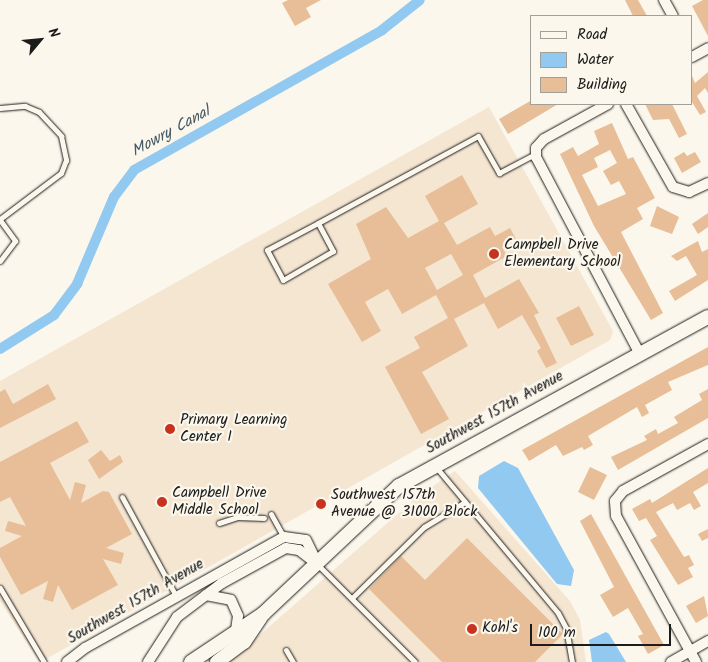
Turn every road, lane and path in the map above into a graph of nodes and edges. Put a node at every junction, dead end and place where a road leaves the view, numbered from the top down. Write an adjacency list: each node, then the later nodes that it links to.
1 (664, 0): 2 (street)
2 (672, 15)
3 (708, 48): 4 (street)
4 (693, 54)
5 (606, 105): 8 (street)
6 (627, 105): 9 (street)
7 (0, 108): 10 (lane)
8 (536, 153): 11 (lane); 14 (street)
9 (708, 183)
10 (0, 220): 12 (lane)
11 (318, 223): 11 (lane)
12 (0, 260)
13 (708, 317): 14 (street, Southwest 157th Avenue)
14 (640, 354): 16 (street, Southwest 157th Avenue)
15 (708, 444): 32 (street)
16 (434, 465): 18 (lane); 23 (street, Southwest 157th Avenue)
17 (122, 497): 26 (lane)
18 (465, 502): 27 (lane); 40 (lane)
19 (271, 514): 22 (lane)
20 (264, 518): 21 (lane)
21 (219, 523)
22 (284, 537): 23 (street); 26 (street, Southwest 157th Avenue)
23 (318, 565): 25 (street, Southwest 157th Avenue); 27 (lane); 28 (street, Southwest 157th Avenue)
24 (0, 588): 33 (lane)
25 (206, 595): 29 (street, Southwest 157th Avenue); 35 (street, Southwest 157th Avenue)
26 (176, 596): 34 (street, Southwest 157th Avenue)
27 (352, 598): 39 (lane)
28 (263, 614): 29 (street, Southwest 157th Avenue); 37 (street, Southwest 157th Avenue)
29 (236, 630): 36 (street, Southwest 157th Avenue)
30 (708, 641): 32 (street)
31 (286, 650): 38 (lane)
32 (690, 651): 41 (street); 42 (street)
33 (44, 662)
34 (68, 662)
35 (148, 662)
36 (191, 662)
37 (217, 662)
38 (293, 662)
39 (416, 662)
40 (572, 662)
41 (671, 662)
42 (696, 662)

